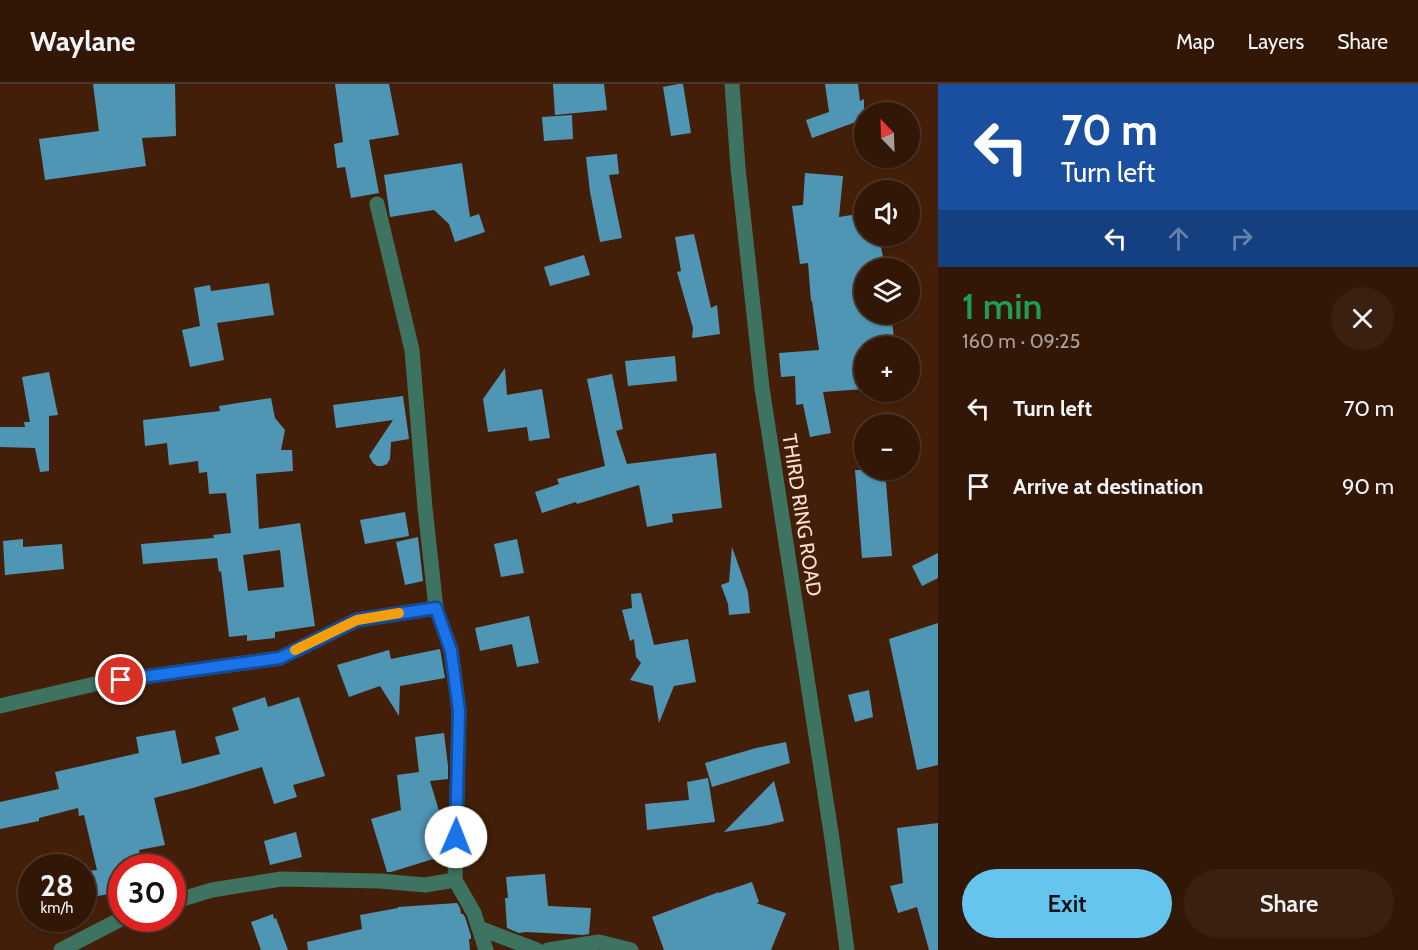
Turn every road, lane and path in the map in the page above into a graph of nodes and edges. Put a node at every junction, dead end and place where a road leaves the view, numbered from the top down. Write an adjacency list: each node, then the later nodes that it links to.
1 (732, 84): 14 (street, THIRD RING ROAD)
2 (376, 204): 3 (street)
3 (436, 608): 4 (street); 5 (street)
4 (0, 706)
5 (455, 880): 6 (street); 8 (street)
6 (186, 898)
7 (108, 926): 9 (street)
8 (479, 928): 10 (street); 11 (street)
9 (61, 950)
10 (486, 950)
11 (537, 950)
12 (548, 950): 13 (street)
13 (631, 950)
14 (847, 950)

